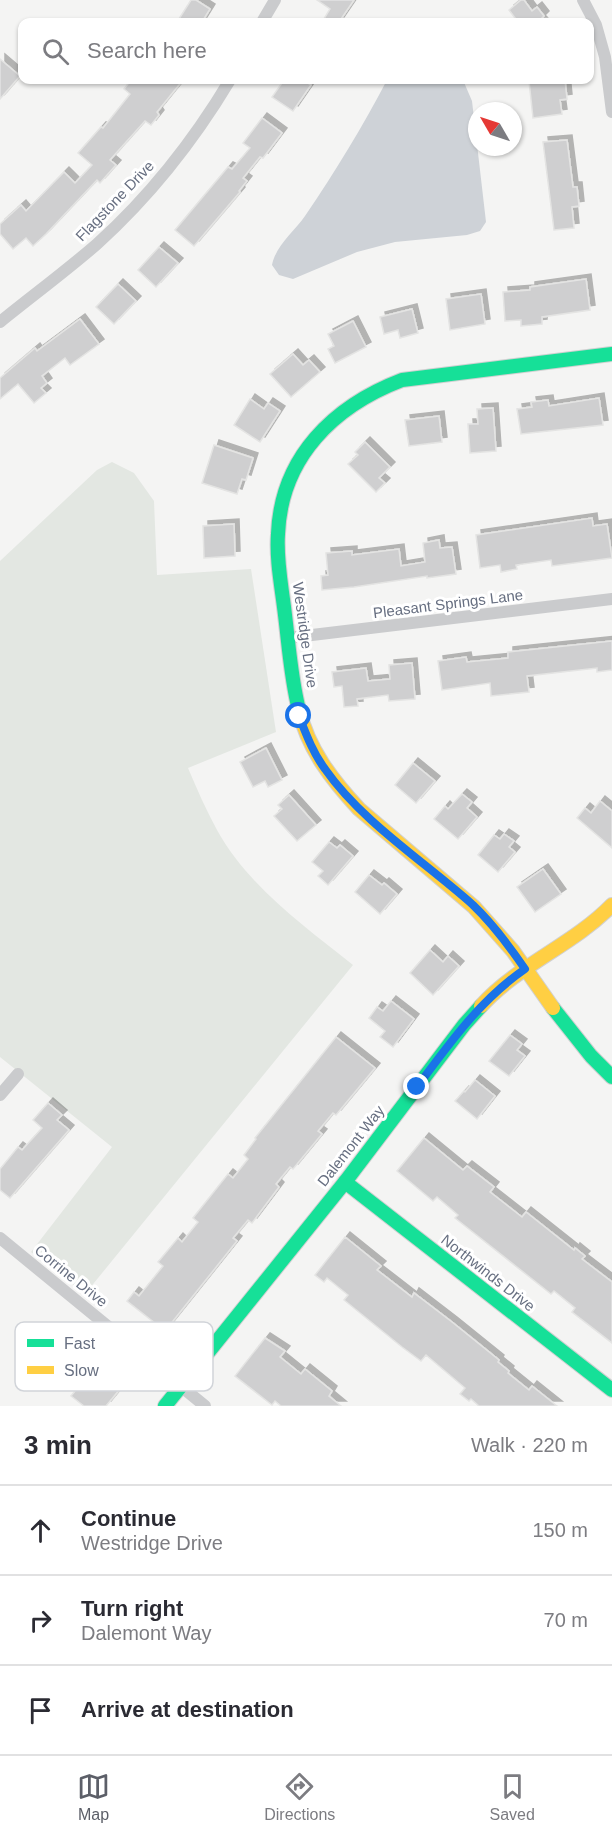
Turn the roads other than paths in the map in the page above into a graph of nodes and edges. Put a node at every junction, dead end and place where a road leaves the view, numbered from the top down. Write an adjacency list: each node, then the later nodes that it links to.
1 (275, 0): 3 (street)
2 (584, 0): 4 (street)
3 (264, 18)
4 (593, 18)
5 (594, 21): 7 (street)
6 (227, 84): 8 (street, Flagstone Drive)
7 (612, 112)
8 (0, 322)
9 (612, 354): 11 (street, Westridge Drive)
10 (612, 599): 11 (street, Pleasant Springs Lane)
11 (287, 638): 13 (street, Westridge Drive)
12 (612, 905): 13 (street, Dalemont Way)
13 (525, 969): 15 (street, Westridge Drive); 17 (street, Dalemont Way)
14 (18, 1074): 16 (street)
15 (612, 1077)
16 (0, 1095)
17 (345, 1182): 20 (street, Dalemont Way); 21 (street, Northwinds Drive)
18 (0, 1238): 19 (street, Corrine Drive)
19 (103, 1322)
20 (213, 1346)
21 (612, 1390)
22 (177, 1391): 24 (street, Dalemont Way)
23 (187, 1391): 25 (street, Corrine Drive)
24 (165, 1406)
25 (205, 1406)

